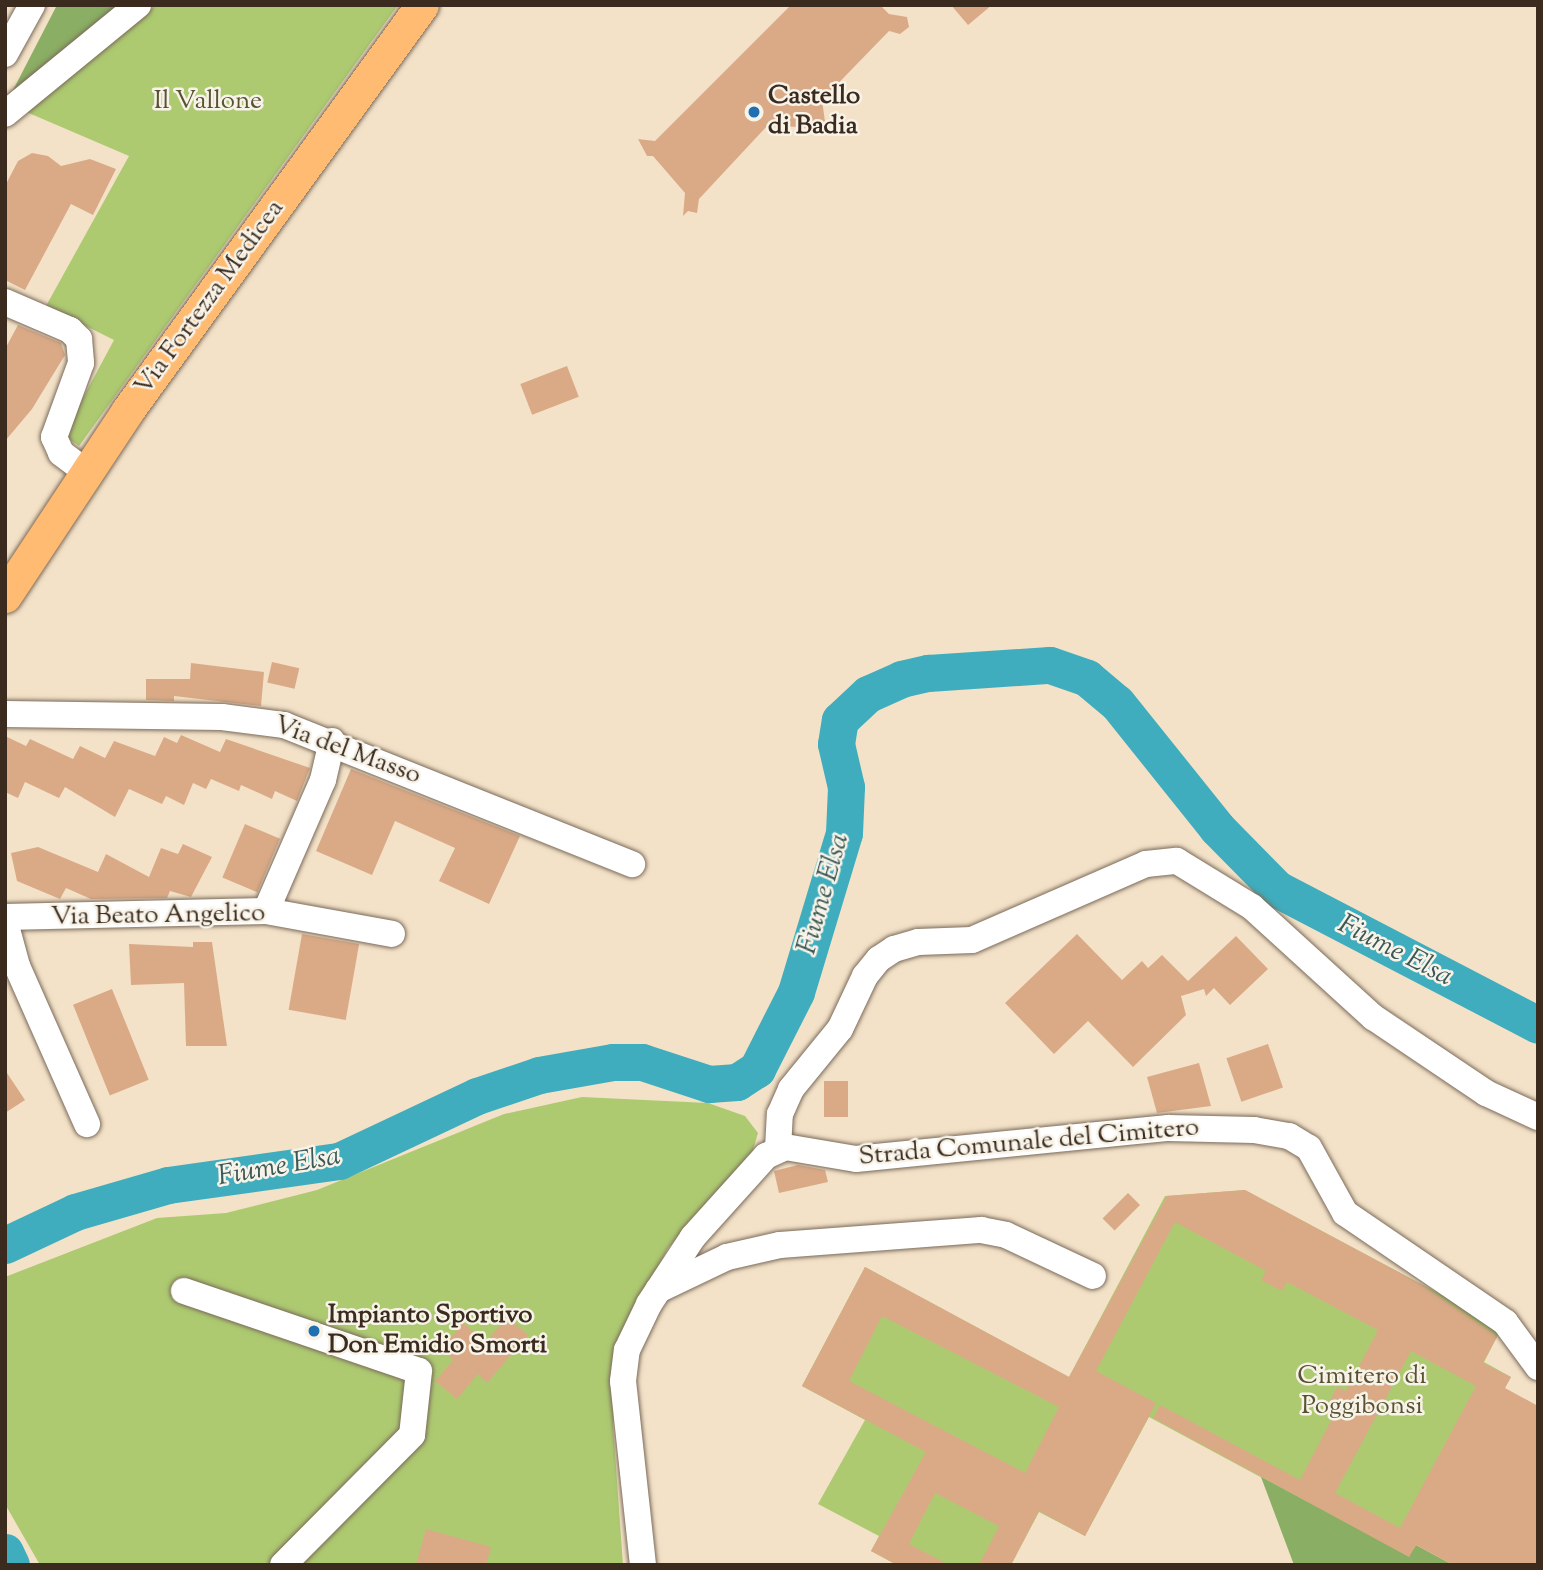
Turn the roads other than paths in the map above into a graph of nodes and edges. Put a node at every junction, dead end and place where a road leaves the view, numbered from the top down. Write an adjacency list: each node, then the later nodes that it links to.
1 (32, 5): 4 (street)
2 (138, 5): 5 (street)
3 (422, 5): 7 (main road, Via Fortezza Medicea)
4 (5, 54)
5 (5, 114)
6 (5, 302): 7 (street)
7 (86, 472): 8 (main road, Via Fortezza Medicea)
8 (5, 596)
9 (5, 714): 10 (street, Via del Masso)
10 (332, 741): 11 (street, Via del Masso); 12 (street)
11 (632, 864)
12 (266, 911): 13 (street, Via Beato Angelico); 14 (street, Via Beato Angelico)
13 (6, 927): 16 (street, Via Beato Angelico)
14 (392, 934)
15 (1538, 1117): 17 (street)
16 (87, 1124)
17 (778, 1149): 19 (street); 21 (street, Strada Comunale del Cimitero)
18 (1093, 1276): 19 (street)
19 (656, 1290): 23 (street)
20 (184, 1291): 22 (street)
21 (1538, 1367)
22 (283, 1565)
23 (643, 1565)

